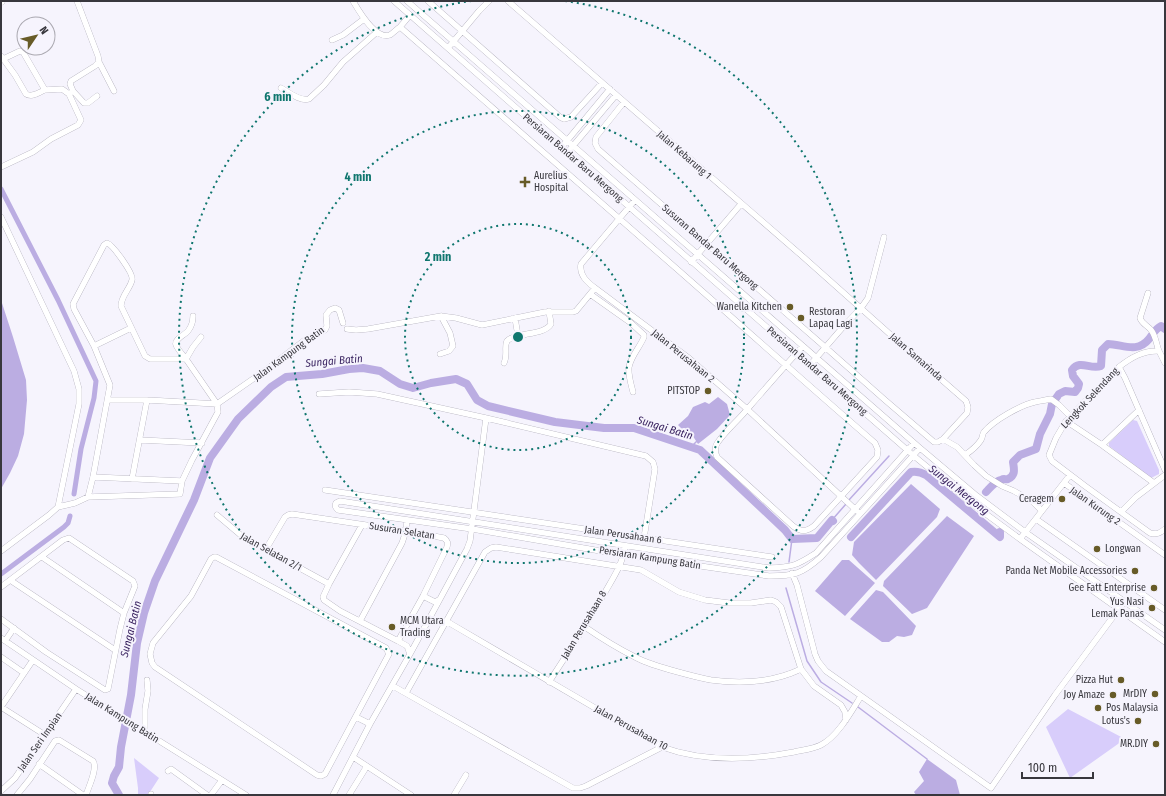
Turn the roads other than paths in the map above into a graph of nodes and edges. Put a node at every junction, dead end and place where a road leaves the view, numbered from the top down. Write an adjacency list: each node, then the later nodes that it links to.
1 (76, 1): 17 (street)
2 (354, 1): 9 (street)
3 (394, 1): 8 (street, Persiaran Bandar Baru Mergong)
4 (407, 1): 14 (street, Persiaran Bandar Baru Mergong)
5 (428, 1): 11 (street)
6 (490, 1): 11 (street)
7 (508, 1): 18 (street, Jalan Kebarung 1)
8 (410, 16): 10 (street); 15 (street, Persiaran Bandar Baru Mergong)
9 (364, 19): 12 (street); 13 (street)
10 (400, 27): 12 (street); 36 (street)
11 (463, 31): 14 (street); 18 (street)
12 (377, 32): 19 (street)
13 (332, 40)
14 (454, 41): 15 (street); 27 (street, Persiaran Bandar Baru Mergong)
15 (448, 48): 29 (street, Persiaran Bandar Baru Mergong)
16 (2, 58): 20 (street); 20 (street)
17 (99, 62): 22 (street); 23 (street)
18 (602, 83): 21 (street, Jalan Kebarung 1)
19 (281, 88)
20 (45, 90): 23 (street)
21 (610, 90): 24 (street, Jalan Kebarung 1); 27 (street)
22 (114, 91)
23 (71, 93): 25 (street); 31 (street)
24 (616, 95): 26 (street, Jalan Kebarung 1); 28 (street)
25 (97, 96)
26 (624, 102): 33 (street, Jalan Kebarung 1); 38 (street, Susuran Bandar Baru Mergong)
27 (567, 141): 28 (street, Persiaran Bandar Baru Mergong); 29 (street)
28 (572, 146): 30 (street); 32 (street, Persiaran Bandar Baru Mergong)
29 (560, 148): 30 (street, Persiaran Bandar Baru Mergong)
30 (567, 153): 34 (street, Persiaran Bandar Baru Mergong)
31 (1, 167)
32 (635, 200): 34 (street, Jalan Perusahaan 2); 39 (street, Persiaran Bandar Baru Mergong)
33 (741, 204): 38 (street); 44 (street, Jalan Kebarung 1)
34 (629, 207): 36 (street, Jalan Perusahaan 2); 40 (street, Persiaran Bandar Baru Mergong)
35 (1, 216): 99 (street)
36 (619, 219): 41 (street, Jalan Perusahaan 2); 67 (street)
37 (884, 237): 44 (street)
38 (707, 244): 39 (street); 58 (street, Susuran Bandar Baru Mergong)
39 (697, 254): 40 (street); 57 (street, Persiaran Bandar Baru Mergong)
40 (691, 262): 61 (street, Persiaran Bandar Baru Mergong)
41 (594, 288): 43 (street); 48 (street, Jalan Perusahaan 2)
42 (1148, 293): 59 (street)
43 (590, 294): 45 (street); 51 (street)
44 (861, 308): 58 (street); 78 (street, Jalan Samarinda)
45 (549, 311): 49 (street); 54 (street)
46 (193, 316): 63 (street)
47 (441, 316): 49 (street); 53 (street); 60 (street)
48 (634, 317): 51 (street); 74 (street, Jalan Perusahaan 2)
49 (514, 318): 54 (street)
50 (343, 323): 73 (street, Jalan Kampung Batin)
51 (631, 323): 69 (street)
52 (131, 328): 56 (street); 56 (street); 63 (street)
53 (347, 329)
54 (518, 336): 64 (street)
55 (201, 337): 63 (street)
56 (94, 346): 71 (street)
57 (803, 346): 61 (street); 62 (street, Persiaran Bandar Baru Mergong)
58 (825, 347): 62 (street); 78 (street, Susuran Bandar Baru Mergong)
59 (1159, 351): 65 (street); 68 (street, Lengkok Selendang)
60 (440, 354)
61 (796, 354): 66 (street, Persiaran Bandar Baru Mergong); 67 (street)
62 (816, 357): 66 (street); 81 (street, Persiaran Bandar Baru Mergong)
63 (186, 359): 73 (street)
64 (504, 363)
65 (1165, 363)
66 (810, 365): 84 (street, Persiaran Bandar Baru Mergong)
67 (786, 366): 74 (street); 97 (street)
68 (1119, 367): 75 (street); 77 (street, Lengkok Selendang)
69 (632, 392)
70 (319, 394): 76 (street)
71 (108, 400): 72 (street); 90 (street)
72 (147, 400): 73 (street); 79 (street)
73 (217, 404): 80 (street)
74 (747, 409): 97 (street, Jalan Perusahaan 2); 97 (street)
75 (1139, 410): 82 (street); 87 (street)
76 (486, 418): 102 (street); 113 (street)
77 (1068, 418): 82 (street); 86 (street); 88 (street, Lengkok Selendang)
78 (943, 439): 86 (street)
79 (140, 440): 80 (street); 91 (street)
80 (202, 443): 92 (street)
81 (914, 443): 83 (street, Persiaran Bandar Baru Mergong); 84 (street, Persiaran Kampung Batin)
82 (1102, 445): 94 (street)
83 (920, 448): 85 (street, Persiaran Kampung Batin); 112 (street, Persiaran Bandar Baru Mergong)
84 (907, 450): 85 (street, Persiaran Bandar Baru Mergong); 98 (street, Persiaran Kampung Batin)
85 (914, 456): 103 (street, Persiaran Kampung Batin); 114 (street, Persiaran Bandar Baru Mergong)
86 (966, 456): 100 (street)
87 (1165, 470)
88 (1070, 475): 93 (street); 101 (street)
89 (1165, 475): 94 (street)
90 (93, 477): 91 (street); 96 (street)
91 (132, 479): 92 (street)
92 (182, 481): 96 (street)
93 (1064, 483): 100 (street, Jalan Kurung 2); 119 (street, Jalan Kurung 2)
94 (1154, 483): 101 (street)
95 (326, 490): 102 (street, Jalan Perusahaan 6)
96 (88, 497): 99 (street)
97 (842, 498): 98 (street, Jalan Perusahaan 2)
98 (852, 507): 103 (street, Jalan Perusahaan 2); 123 (street, Persiaran Kampung Batin)
99 (58, 508): 117 (street)
100 (1042, 511): 105 (street, Jalan Kurung 2)
101 (1121, 512): 110 (street)
102 (473, 513): 107 (street); 113 (street, Jalan Perusahaan 6)
103 (860, 514): 124 (street, Persiaran Kampung Batin)
104 (217, 515): 116 (street, Jalan Selatan 2/1)
105 (1036, 519): 112 (street, Jalan Kurung 2); 132 (street)
106 (407, 520): 107 (street, Persiaran Kampung Batin); 109 (street, Persiaran Kampung Batin); 111 (street)
107 (473, 522): 109 (street); 115 (street, Persiaran Kampung Batin)
108 (362, 525): 111 (street, Susuran Selatan); 116 (street, Susuran Selatan); 126 (street)
109 (472, 529): 118 (street, Persiaran Kampung Batin); 129 (street)
110 (1165, 529)
111 (406, 531): 128 (street, Susuran Selatan); 135 (street)
112 (1026, 532): 114 (street, Jalan Kurung 2); 130 (street, Persiaran Bandar Baru Mergong)
113 (644, 538): 121 (street, Jalan Perusahaan 6)
114 (1020, 539): 131 (street, Persiaran Bandar Baru Mergong)
115 (625, 546): 118 (street, Jalan Perusahaan 8); 123 (street, Persiaran Kampung Batin)
116 (266, 550): 126 (street, Jalan Selatan 2/1)
117 (1, 551)
118 (624, 555): 122 (street, Jalan Perusahaan 8); 124 (street, Persiaran Kampung Batin)
119 (1165, 555)
120 (42, 557): 125 (street); 133 (street); 133 (street)
121 (772, 557)
122 (619, 567): 136 (street); 137 (street, Jalan Perusahaan 8); 147 (street)
123 (790, 567): 124 (street)
124 (793, 575): 154 (street)
125 (10, 580): 127 (street); 143 (street)
126 (329, 584): 135 (street)
127 (1, 587)
128 (423, 596): 129 (street); 141 (street, Susuran Selatan)
129 (440, 598): 144 (street)
130 (1124, 602): 131 (street); 139 (street, Persiaran Bandar Baru Mergong)
131 (1118, 610): 142 (street, Persiaran Bandar Baru Mergong); 154 (street)
132 (1165, 610)
133 (124, 613): 143 (street)
134 (1, 619): 138 (street)
135 (360, 621): 141 (street)
136 (446, 622): 150 (street, Jalan Perusahaan 10); 153 (street)
137 (585, 627): 147 (street); 150 (street, Jalan Perusahaan 8)
138 (14, 628): 140 (street); 143 (street)
139 (1165, 630)
140 (3, 639): 146 (street, Jalan Kampung Batin)
141 (398, 641): 144 (street)
142 (1165, 642)
143 (115, 650)
144 (410, 654): 151 (street)
145 (1, 657): 148 (street)
146 (33, 660): 148 (street); 152 (street, Jalan Kampung Batin)
147 (801, 669): 157 (street)
148 (24, 673): 155 (street)
149 (147, 680): 159 (street)
150 (548, 682): 161 (street, Jalan Perusahaan 10)
151 (393, 686): 153 (street); 158 (street)
152 (76, 689): 159 (street, Jalan Kampung Batin); 160 (street, Jalan Seri Impian)
153 (406, 693): 161 (street)
154 (861, 696): 157 (street, Jalan Perusahaan 10)
155 (1, 707): 160 (street)
156 (356, 717): 156 (street); 158 (street)
157 (846, 720): 161 (street, Jalan Perusahaan 10)
158 (370, 724): 162 (street)
159 (145, 732): 167 (street, Jalan Kampung Batin)
160 (45, 735): 168 (street, Jalan Seri Impian)
161 (662, 748)
162 (353, 757): 164 (street); 176 (street)
163 (40, 764): 171 (street); 172 (street); 172 (street)
164 (367, 766): 170 (street); 177 (street)
165 (168, 771): 173 (street)
166 (466, 775): 179 (street)
167 (222, 780): 174 (street); 175 (street, Jalan Kampung Batin)
168 (7, 787): 169 (street, Jalan Seri Impian); 171 (street)
169 (1, 791)
170 (402, 793): 178 (street)
171 (17, 795)
172 (85, 795)
173 (207, 795)
174 (211, 795)
175 (246, 795)
176 (333, 795)
177 (349, 795)
178 (411, 795)
179 (454, 795)

